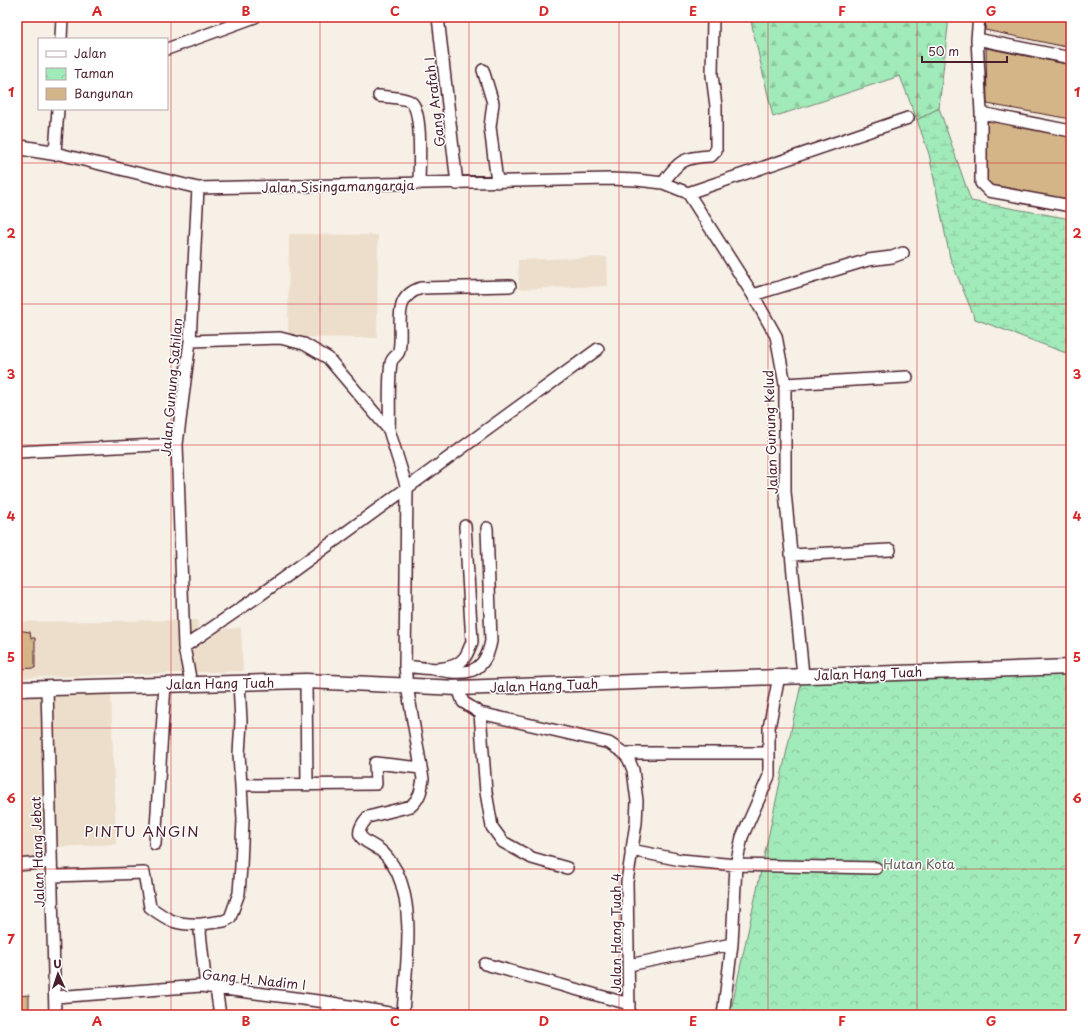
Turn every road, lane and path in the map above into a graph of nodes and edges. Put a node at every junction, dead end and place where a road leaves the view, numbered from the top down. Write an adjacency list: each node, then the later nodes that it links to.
1 (62, 17): 6 (street)
2 (255, 17): 8 (street)
3 (438, 17): 21 (street, Gang Arafah I)
4 (713, 17): 19 (street)
5 (979, 17): 7 (street)
6 (61, 38)
7 (977, 40): 9 (street); 13 (street)
8 (168, 49)
9 (1071, 58)
10 (483, 70): 18 (street)
11 (379, 96): 20 (street)
12 (58, 110): 17 (street)
13 (982, 113): 15 (street); 24 (street)
14 (908, 118): 23 (street)
15 (1071, 131)
16 (17, 147): 17 (main road, Jalan Sisingamangaraja)
17 (54, 154): 22 (street, Jalan Sisingamangaraja)
18 (497, 182): 19 (street, Jalan Sisingamangaraja); 21 (street, Jalan Sisingamangaraja)
19 (663, 183): 23 (street)
20 (418, 184): 21 (street, Jalan Sisingamangaraja); 22 (street, Jalan Sisingamangaraja)
21 (457, 184)
22 (198, 188): 28 (street, Jalan Gunung Sahilan)
23 (688, 193): 27 (street, Jalan Gunung Kelud)
24 (1071, 206)
25 (903, 253): 27 (street)
26 (510, 286): 32 (street)
27 (753, 295): 31 (street, Jalan Gunung Kelud)
28 (190, 341): 32 (street); 33 (street, Jalan Gunung Sahilan)
29 (598, 349): 35 (street)
30 (907, 377): 31 (street)
31 (785, 384): 39 (street, Jalan Gunung Kelud)
32 (389, 430): 35 (street)
33 (177, 444): 34 (street); 40 (street, Jalan Gunung Sahilan)
34 (17, 452)
35 (407, 488): 40 (street); 41 (street)
36 (464, 526): 43 (street)
37 (487, 528): 43 (street)
38 (890, 550): 39 (street)
39 (791, 556): 44 (street, Jalan Gunung Kelud)
40 (184, 647): 48 (street, Jalan Gunung Sahilan)
41 (405, 666): 43 (street); 50 (street)
42 (1071, 667): 44 (main road, Jalan Hang Tuah)
43 (428, 668)
44 (803, 675): 45 (main road, Jalan Hang Tuah)
45 (779, 676): 52 (main road, Jalan Hang Tuah); 56 (street)
46 (306, 681): 47 (main road, Jalan Hang Tuah); 50 (main road, Jalan Hang Tuah); 59 (street)
47 (239, 682): 48 (main road, Jalan Hang Tuah); 58 (street)
48 (191, 683): 49 (main road, Jalan Hang Tuah)
49 (165, 684): 51 (main road, Jalan Hang Tuah); 60 (street)
50 (407, 686): 52 (main road, Jalan Hang Tuah); 57 (street)
51 (47, 688): 53 (main road, Jalan Hang Tuah); 62 (street, Jalan Hang Jebat)
52 (458, 688): 54 (street)
53 (17, 689)
54 (480, 713): 55 (street); 65 (street)
55 (624, 753): 56 (street); 61 (street, Jalan Hang Tuah 4)
56 (769, 753): 64 (street)
57 (421, 768): 59 (street); 79 (street)
58 (241, 785): 59 (street); 68 (street)
59 (307, 785)
60 (155, 844)
61 (631, 850): 64 (street); 71 (street, Jalan Hang Tuah 4)
62 (51, 862): 63 (street); 67 (street, Jalan Hang Jebat)
63 (17, 865)
64 (736, 865): 66 (street); 69 (street)
65 (567, 868)
66 (876, 868)
67 (53, 876): 68 (street); 73 (street, Jalan Hang Jebat)
68 (202, 924): 72 (street)
69 (732, 944): 71 (street); 80 (street)
70 (485, 964): 75 (street)
71 (629, 965): 75 (street, Jalan Hang Tuah 4)
72 (211, 987): 73 (street, Gang H. Nadim I); 74 (street, Gang H. Nadim I); 77 (street)
73 (55, 997): 76 (street, Jalan Hang Jebat)
74 (326, 1002): 78 (street); 79 (street, Gang H. Nadim I)
75 (629, 1009)
76 (56, 1015)
77 (220, 1015)
78 (328, 1015)
79 (402, 1015)
80 (724, 1015)

